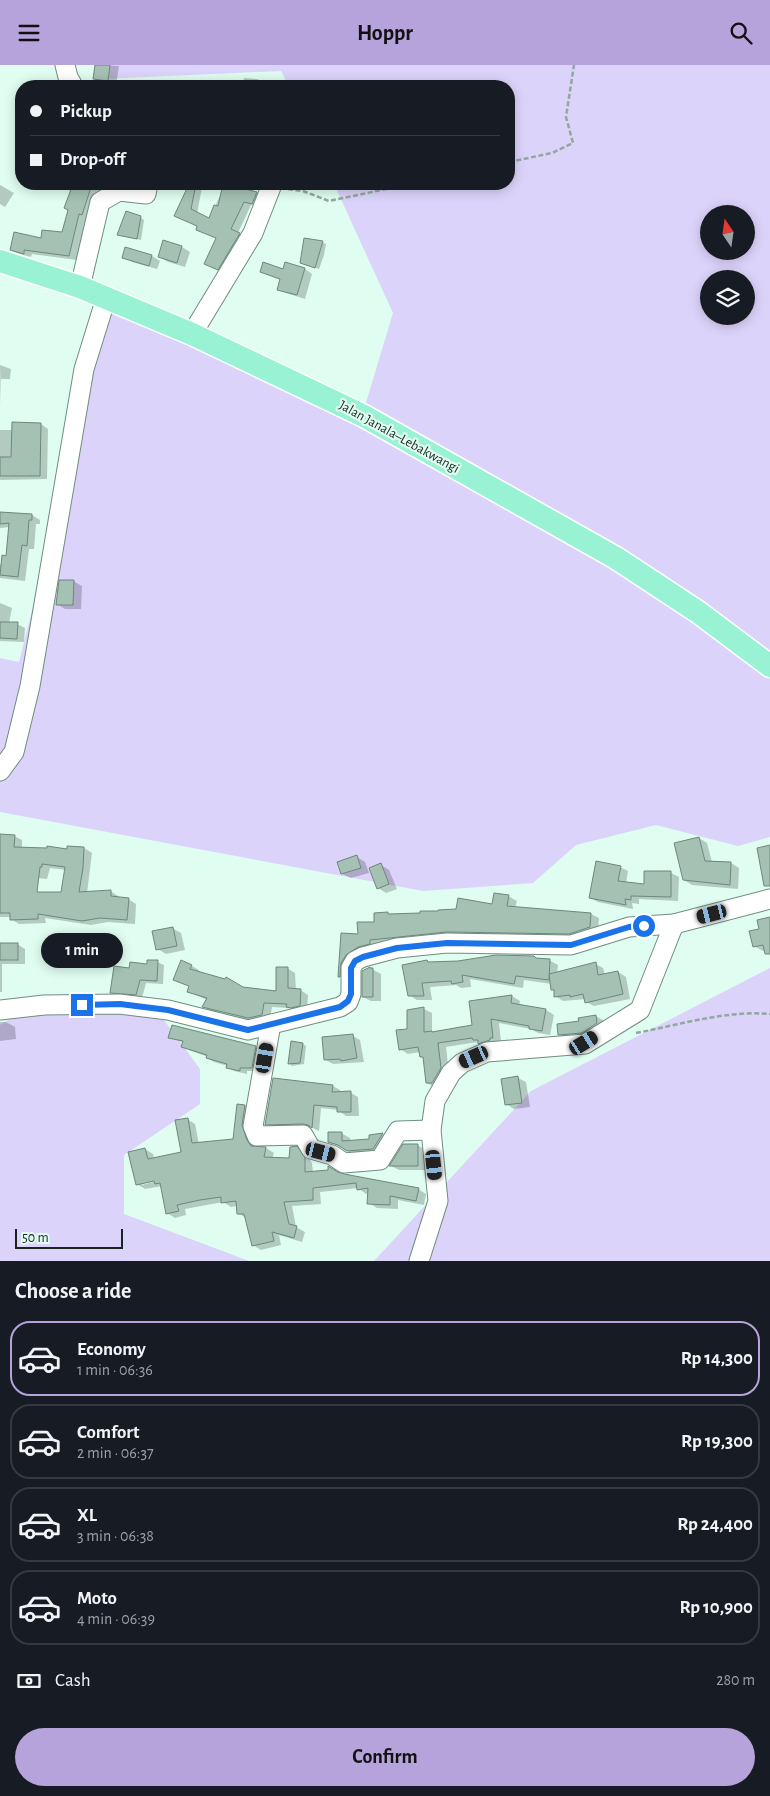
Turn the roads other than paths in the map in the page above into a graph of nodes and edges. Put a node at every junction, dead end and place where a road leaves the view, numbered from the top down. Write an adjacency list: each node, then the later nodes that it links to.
1 (66, 65): 2 (street)
2 (70, 80)
3 (147, 190): 6 (street)
4 (269, 190): 8 (street)
5 (0, 261): 6 (main road, Jalan Janala–Lebakwangi)
6 (80, 287): 7 (main road, Jalan Janala–Lebakwangi)
7 (106, 298): 8 (main road, Jalan Janala–Lebakwangi); 10 (street)
8 (192, 333): 9 (main road, Jalan Janala–Lebakwangi)
9 (770, 667)
10 (0, 771)
11 (770, 899): 12 (street)
12 (674, 924): 14 (street); 15 (street)
13 (0, 1010): 14 (street)
14 (271, 1024): 15 (street)
15 (431, 1130): 16 (street)
16 (419, 1261)

